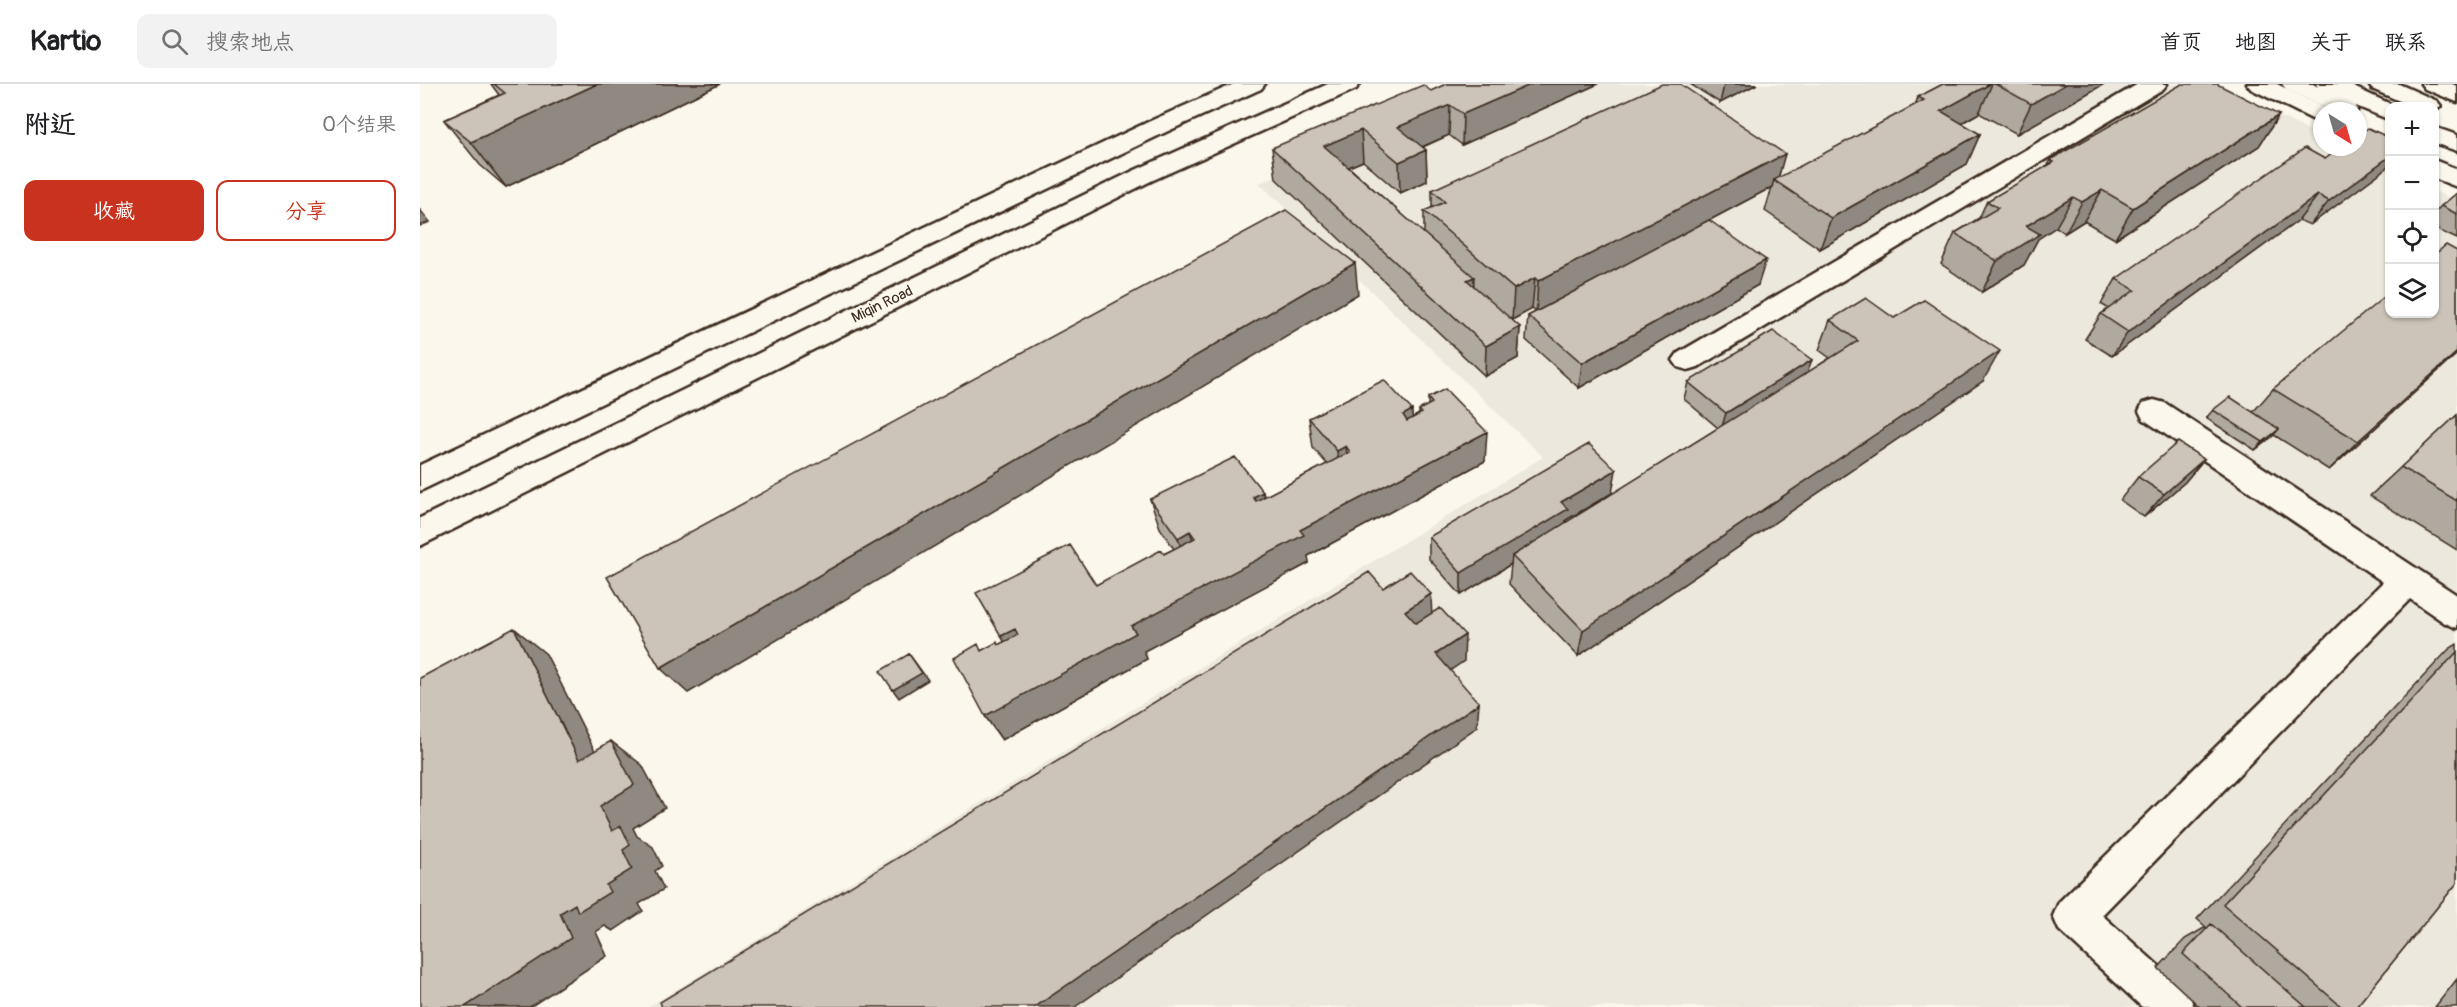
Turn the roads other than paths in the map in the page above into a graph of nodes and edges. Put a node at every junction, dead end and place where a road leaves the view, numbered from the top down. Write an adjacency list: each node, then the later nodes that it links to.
1 (1253, 84): 22 (main road)
2 (1348, 84): 23 (main road, Miqin Road)
3 (2155, 84): 20 (main road)
4 (2259, 84): 10 (main road)
5 (2294, 84): 9 (main road)
6 (2328, 84): 11 (main road)
7 (2380, 84): 12 (main road)
8 (2433, 84): 12 (main road)
9 (2331, 102)
10 (2313, 111)
11 (2385, 111)
12 (2441, 112): 15 (main road)
13 (2367, 119): 14 (main road)
14 (2385, 128)
15 (2457, 144)
16 (2439, 153): 17 (main road)
17 (2457, 161)
18 (2439, 170): 19 (main road)
19 (2457, 179)
20 (1688, 360)
21 (2154, 411): 24 (main road)
22 (420, 479)
23 (420, 533)
24 (2408, 580): 25 (main road); 26 (main road)
25 (2457, 613)
26 (2173, 1007)

